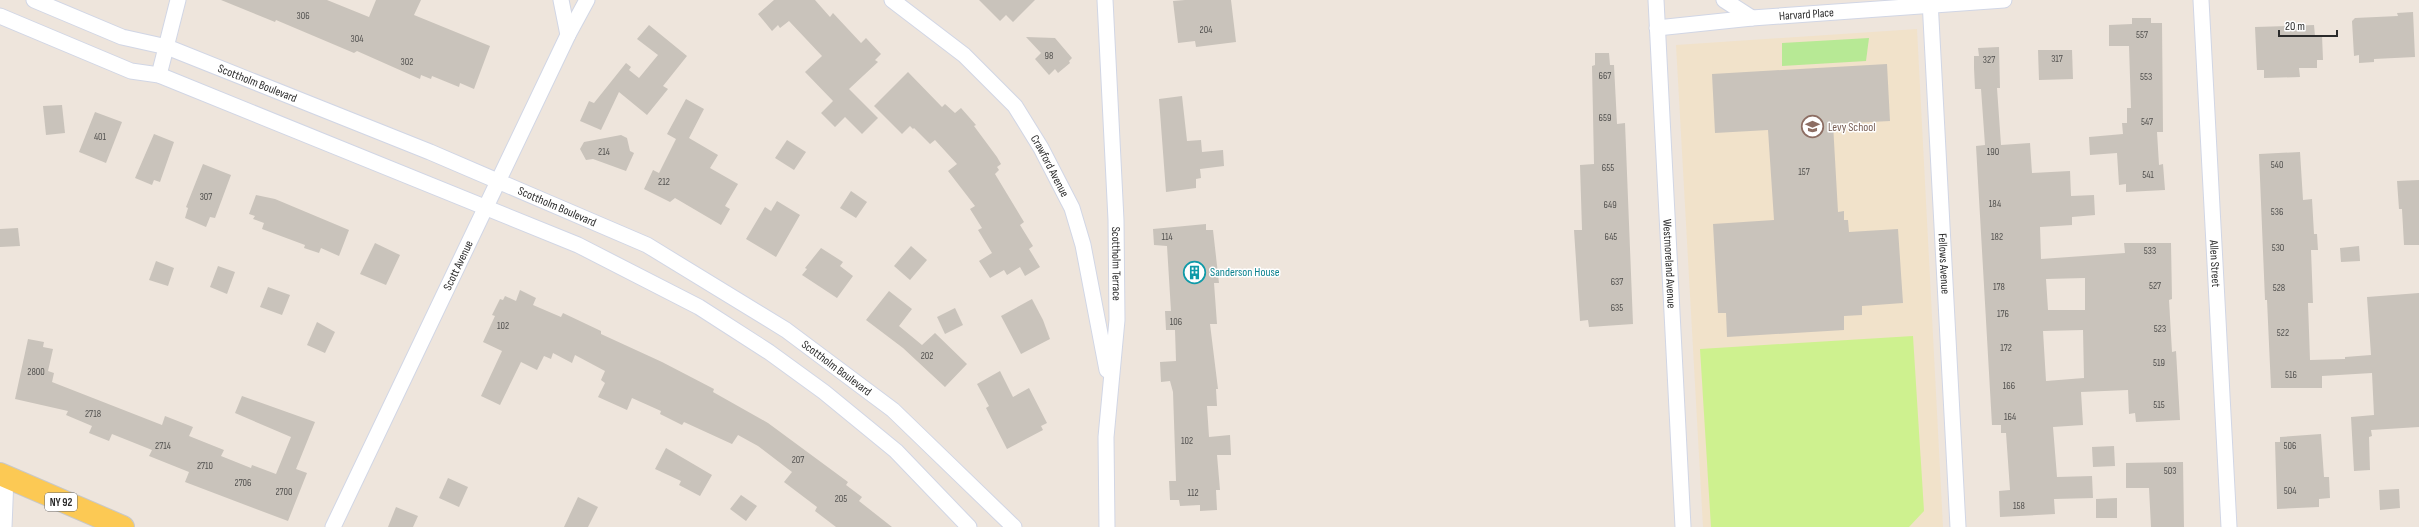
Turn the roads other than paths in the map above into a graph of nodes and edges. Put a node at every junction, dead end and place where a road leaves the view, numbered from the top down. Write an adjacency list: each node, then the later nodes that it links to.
1 (34, 0): 16 (street, Scottholm Boulevard)
2 (178, 0): 16 (street)
3 (561, 0): 15 (street)
4 (587, 0): 15 (street, Scott Avenue)
5 (892, 0): 20 (street, Crawford Avenue)
6 (1105, 0): 20 (street, Scottholm Terrace)
7 (1656, 0): 14 (street, Westmoreland Avenue)
8 (1724, 0): 13 (street)
9 (2004, 0): 11 (street, Harvard Place)
10 (2201, 0): 30 (street, Allen Street)
11 (1930, 2): 13 (street, Harvard Place); 29 (street, Fellows Avenue)
12 (0, 16): 17 (street)
13 (1752, 18): 14 (street, Harvard Place)
14 (1657, 28): 28 (street, Westmoreland Avenue)
15 (568, 35): 18 (street, Scott Avenue)
16 (167, 47): 17 (street); 18 (street, Scottholm Boulevard)
17 (159, 75): 19 (street)
18 (497, 182): 19 (street, Scott Avenue); 26 (street, Scottholm Boulevard)
19 (486, 207): 24 (street, Scott Avenue); 25 (street)
20 (1111, 389): 27 (street, Scottholm Terrace)
21 (3, 476): 22 (street); 23 (main road, NY 92)
22 (4, 527)
23 (123, 527)
24 (333, 527)
25 (969, 527)
26 (1014, 527)
27 (1107, 527)
28 (1683, 527)
29 (1958, 527)
30 (2229, 527)

